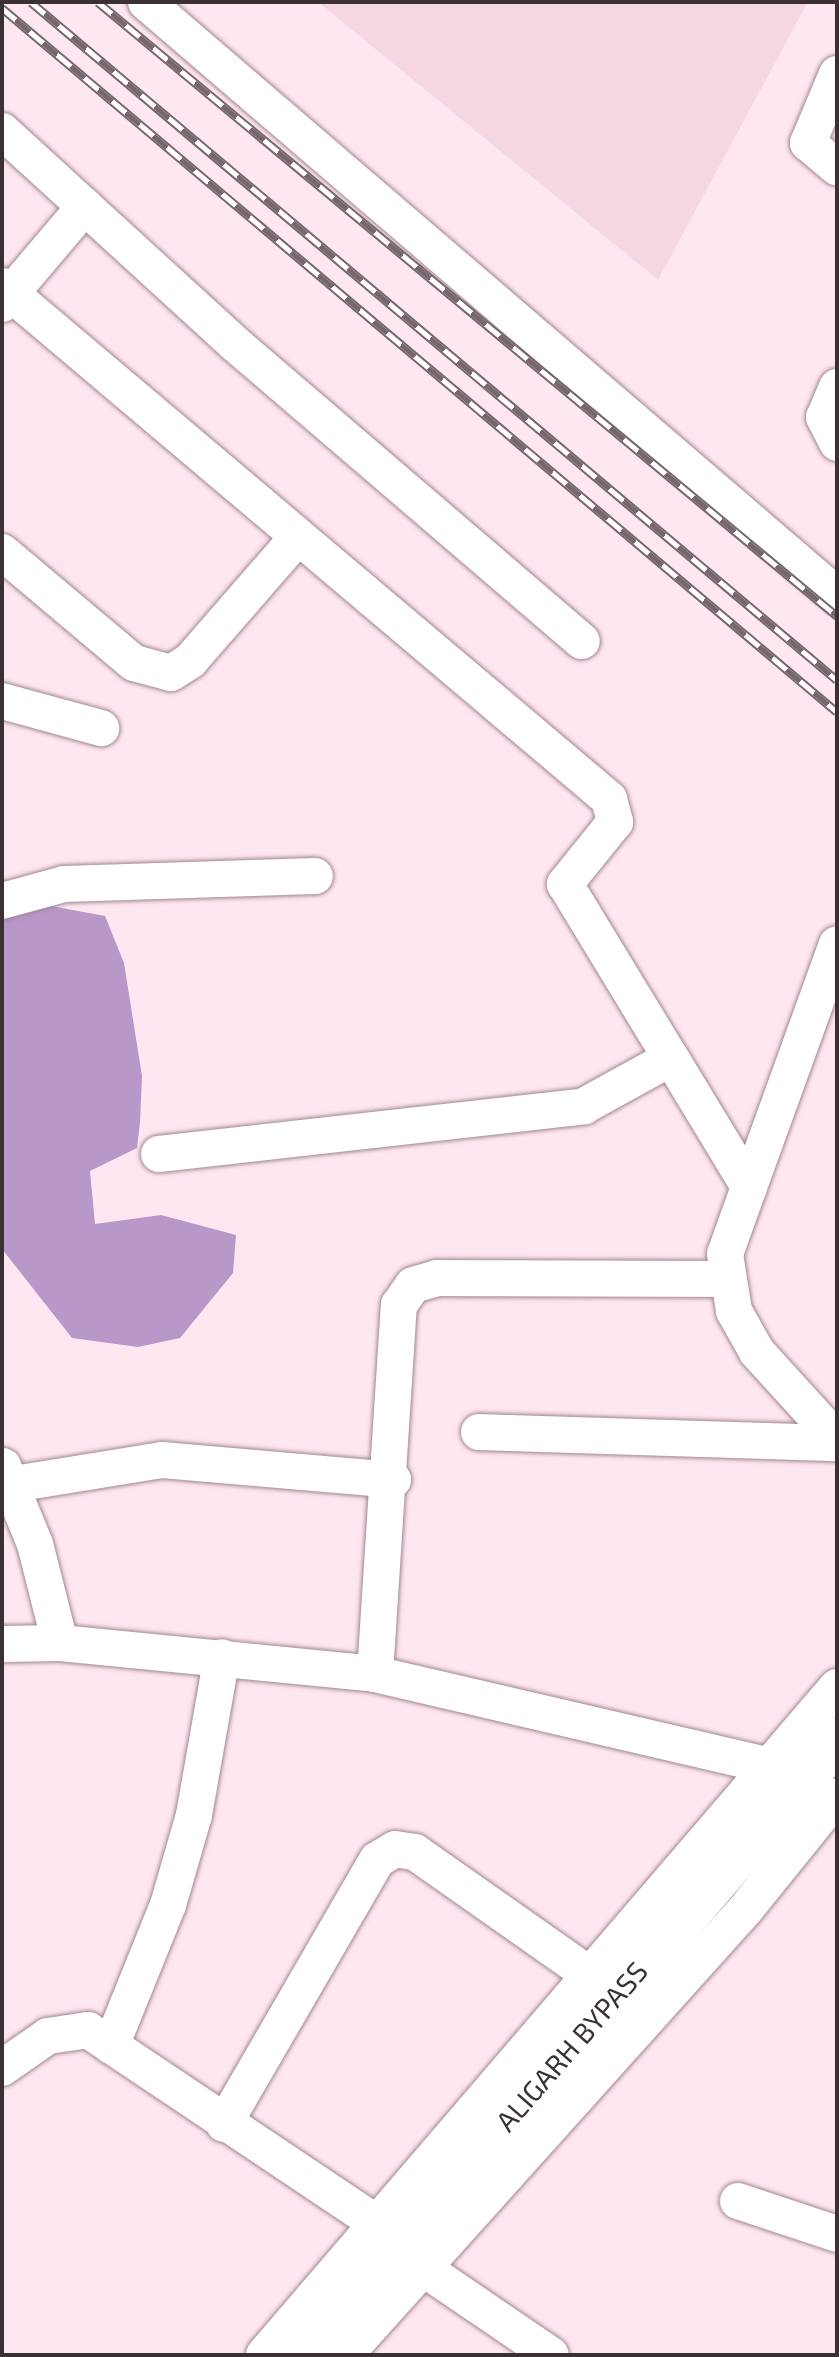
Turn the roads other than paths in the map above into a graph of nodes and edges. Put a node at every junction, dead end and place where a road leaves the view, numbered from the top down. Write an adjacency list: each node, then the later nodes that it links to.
1 (146, 2): 11 (street)
2 (837, 74): 4 (street)
3 (2, 131): 5 (street)
4 (837, 167)
5 (85, 206): 6 (street); 12 (street)
6 (5, 294): 9 (street)
7 (837, 387): 8 (street)
8 (837, 443)
9 (297, 538): 10 (street); 18 (street)
10 (2, 552)
11 (837, 595)
12 (582, 641)
13 (2, 701): 14 (street)
14 (101, 728)
15 (315, 876): 16 (street)
16 (2, 901)
17 (837, 944): 20 (street)
18 (671, 1058): 19 (street); 20 (street)
19 (159, 1154)
20 (749, 1187): 21 (street)
21 (725, 1279): 23 (street); 25 (street)
22 (479, 1432): 23 (street)
23 (837, 1441)
24 (8, 1474): 25 (street); 26 (street)
25 (393, 1480): 29 (street)
26 (60, 1643): 27 (street); 28 (street)
27 (2, 1644)
28 (222, 1657): 29 (street); 35 (street)
29 (375, 1674): 32 (street)
30 (837, 1687): 32 (street)
31 (837, 1740): 43 (main road, ALIGARH BYPASS)
32 (770, 1766): 34 (street)
33 (830, 1816): 41 (street)
34 (590, 1975): 37 (street); 39 (street)
35 (111, 2046): 36 (street); 37 (street)
36 (2, 2068)
37 (224, 2124): 39 (street)
38 (738, 2201): 40 (street)
39 (373, 2221): 42 (street)
40 (837, 2234)
41 (420, 2266): 44 (street); 45 (street)
42 (264, 2355)
43 (310, 2355)
44 (345, 2355)
45 (551, 2355)

